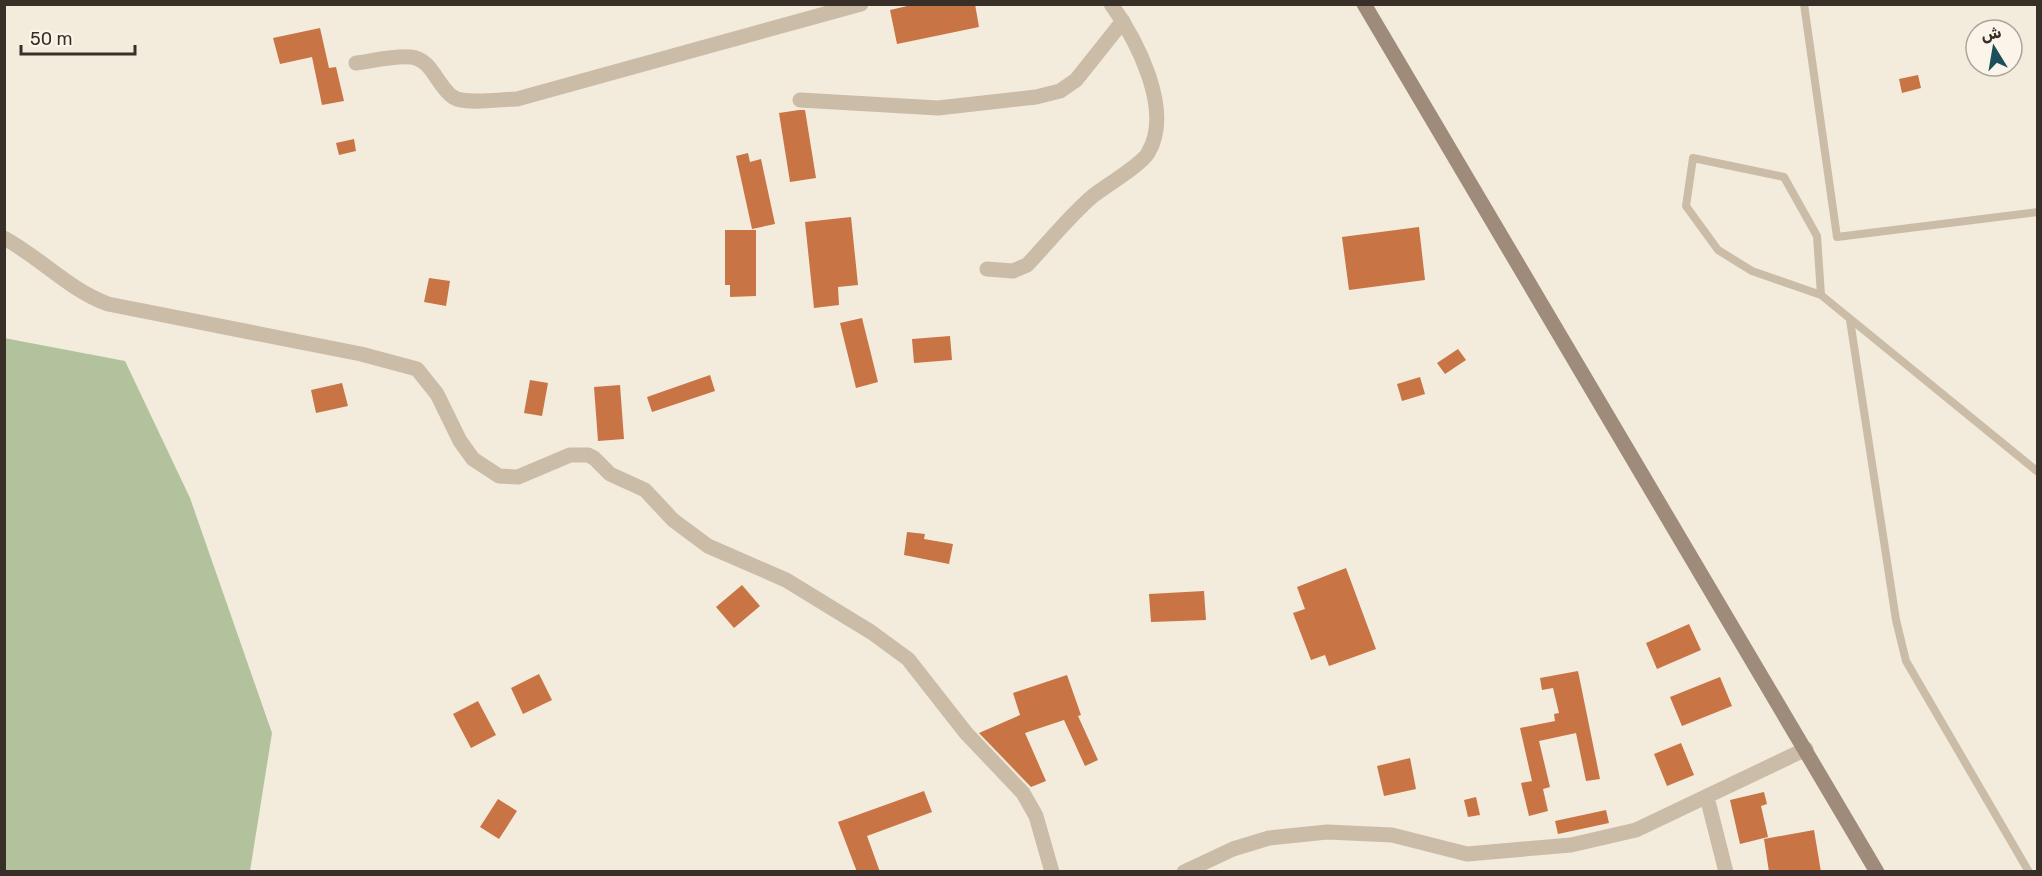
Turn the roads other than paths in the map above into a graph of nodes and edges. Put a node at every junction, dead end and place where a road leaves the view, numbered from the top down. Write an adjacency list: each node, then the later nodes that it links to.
1 (861, 4): 6 (street)
2 (1111, 4): 5 (street)
3 (1364, 4): 14 (main road)
4 (1804, 4): 8 (lane)
5 (1123, 21): 7 (street); 10 (street)
6 (356, 63)
7 (800, 100)
8 (2037, 212)
9 (4, 238): 16 (street)
10 (987, 269)
11 (1821, 295): 11 (lane); 12 (lane)
12 (1850, 320): 13 (lane); 20 (lane)
13 (2037, 472)
14 (1806, 749): 15 (street); 19 (main road)
15 (1707, 797): 17 (street); 18 (street)
16 (1052, 872)
17 (1184, 872)
18 (1726, 872)
19 (1877, 872)
20 (2030, 872)

